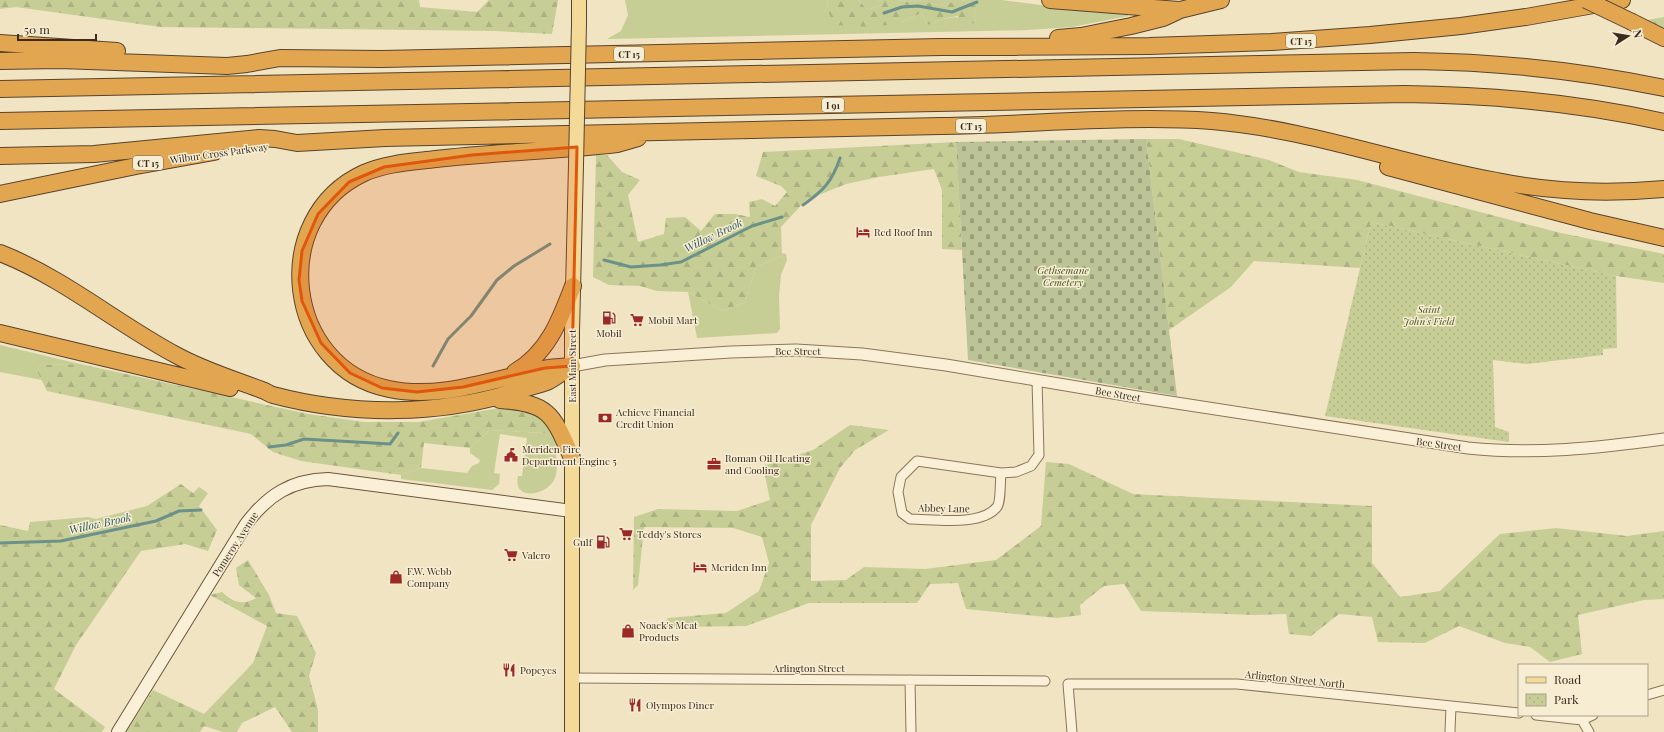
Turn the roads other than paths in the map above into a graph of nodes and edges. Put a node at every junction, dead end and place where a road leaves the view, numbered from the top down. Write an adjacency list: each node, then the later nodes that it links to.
1 (580, 0): 24 (main road, East Main Street, bridge)
2 (1050, 0): 6 (highway)
3 (1221, 0): 6 (highway)
4 (1586, 0): 7 (highway, bridge)
5 (1622, 0): 9 (highway, CT 15)
6 (1180, 10): 9 (highway)
7 (1664, 38)
8 (0, 43): 10 (highway, CT 15)
9 (978, 47): 10 (highway, CT 15)
10 (280, 58): 11 (highway)
11 (0, 61)
12 (1664, 88): 13 (highway)
13 (0, 89)
14 (0, 121): 15 (highway, I 91)
15 (1664, 122)
16 (651, 132): 17 (highway, CT 15); 18 (highway, CT 15); 27 (highway)
17 (1291, 132): 20 (highway, CT 15); 22 (highway)
18 (297, 143): 19 (highway); 21 (highway, Wilbur Cross Parkway / CT 15)
19 (0, 156)
20 (1664, 189)
21 (0, 194)
22 (1664, 238)
23 (0, 253): 29 (highway)
24 (573, 286): 26 (main road, East Main Street); 27 (highway)
25 (0, 333): 29 (highway)
26 (572, 366): 27 (highway); 28 (street, Bee Street); 30 (highway); 32 (main road, East Main Street)
27 (505, 378)
28 (1037, 380): 31 (street, Bee Street); 33 (street, Abbey Lane)
29 (271, 394): 30 (highway)
30 (485, 400): 32 (highway)
31 (1664, 439)
32 (572, 458): 34 (main road, East Main Street)
33 (1000, 473): 33 (street, Abbey Lane)
34 (572, 511): 35 (main road, East Main Street); 45 (main road, Pomeroy Avenue)
35 (572, 678): 36 (street, Arlington Street); 46 (main road, East Main Street)
36 (910, 680): 37 (street, Arlington Street); 47 (street)
37 (1045, 681)
38 (1664, 690): 39 (street)
39 (1648, 695)
40 (1450, 706): 41 (street, Arlington Street North); 48 (street, Arlington Street North); 49 (street)
41 (1518, 713)
42 (1545, 716): 44 (street)
43 (1591, 716): 44 (street)
44 (1582, 720): 50 (street)
45 (118, 732)
46 (572, 732)
47 (911, 732)
48 (1072, 732)
49 (1450, 732)
50 (1589, 732)

